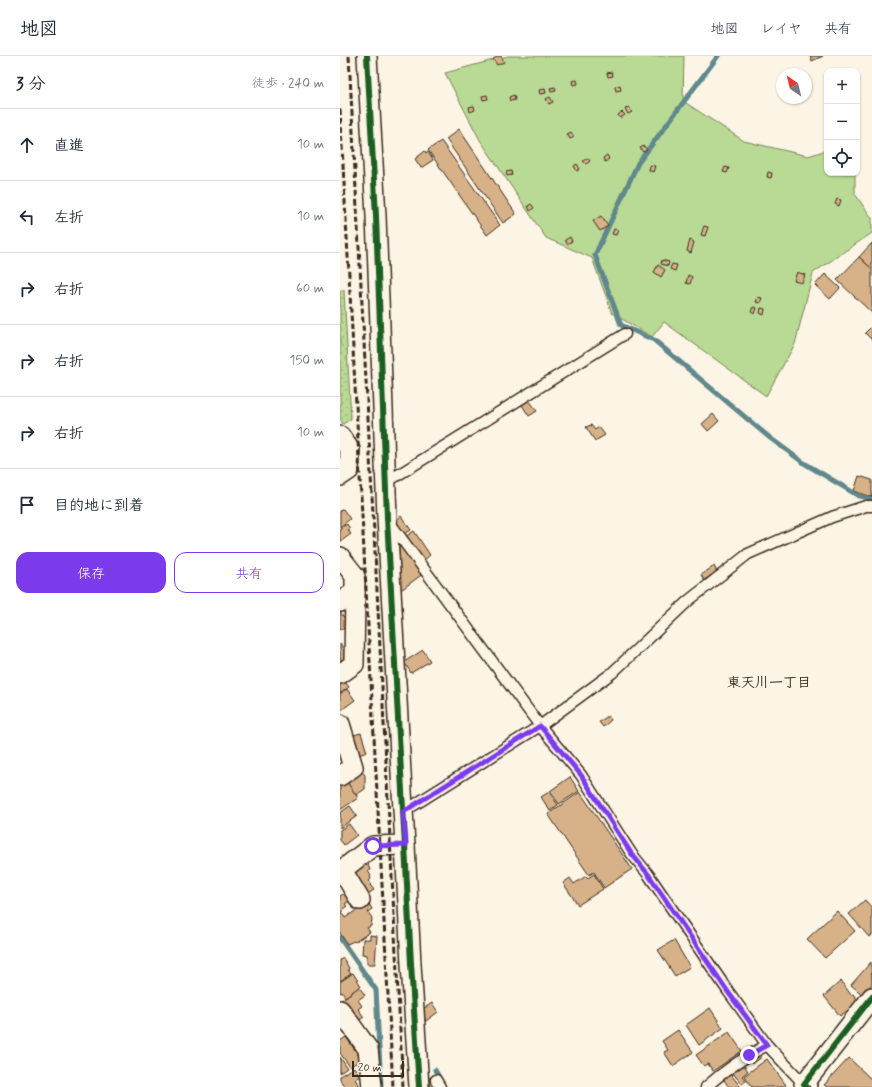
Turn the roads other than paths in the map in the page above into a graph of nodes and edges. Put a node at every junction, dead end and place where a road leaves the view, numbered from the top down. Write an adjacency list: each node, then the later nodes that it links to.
1 (367, 56): 5 (street)
2 (625, 334): 5 (lane)
3 (340, 436): 4 (street)
4 (340, 476)
5 (385, 483): 7 (street)
6 (872, 506): 12 (lane)
7 (386, 518): 12 (lane); 14 (street)
8 (340, 557): 9 (street)
9 (348, 597): 10 (street)
10 (340, 674)
11 (340, 724): 13 (street)
12 (540, 726): 14 (lane); 21 (lane)
13 (340, 776)
14 (403, 812): 15 (street)
15 (406, 845): 16 (street); 22 (street)
16 (344, 861): 17 (street)
17 (360, 900)
18 (872, 997): 23 (street)
19 (340, 1010): 20 (street)
20 (346, 1032): 24 (street)
21 (767, 1045): 23 (lane); 25 (lane)
22 (432, 1085)
23 (806, 1086)
24 (372, 1087)
25 (706, 1087)

